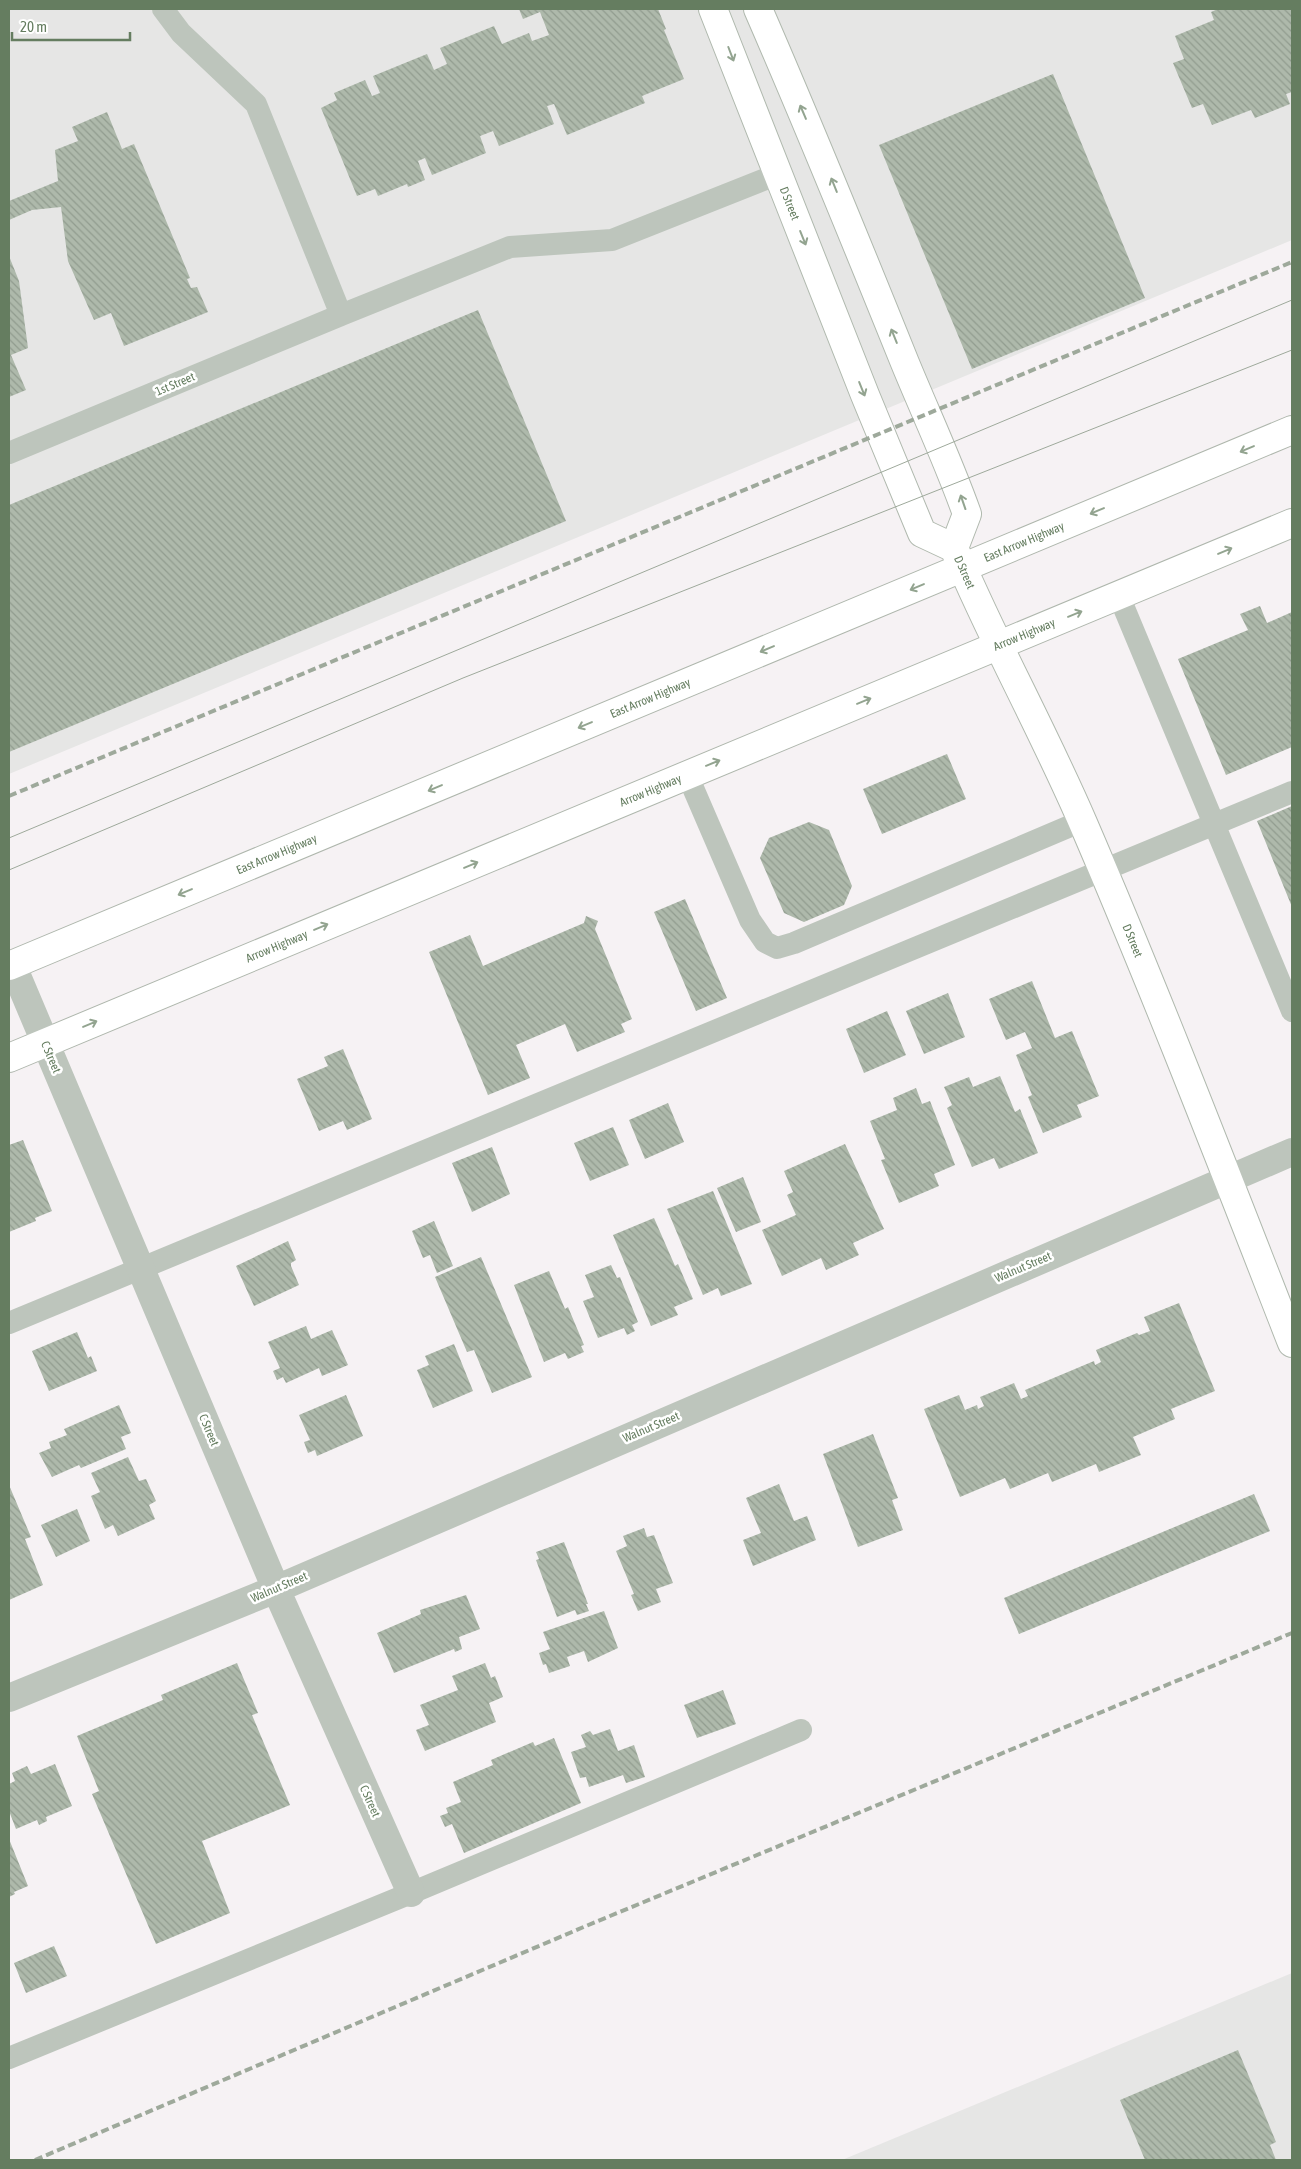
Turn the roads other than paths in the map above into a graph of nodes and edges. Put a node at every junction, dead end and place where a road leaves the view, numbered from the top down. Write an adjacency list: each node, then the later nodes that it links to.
1 (163, 9): 5 (lane)
2 (713, 9): 4 (main road, D Street, one-way to 4)
3 (758, 9): 9 (main road, D Street, one-way to 3)
4 (778, 174): 5 (lane, 1st Street); 9 (main road, D Street, one-way to 9)
5 (341, 314): 7 (lane, 1st Street)
6 (1292, 430): 9 (main road, East Arrow Highway, one-way to 9)
7 (9, 453)
8 (1292, 523): 10 (main road, Arrow Highway, one-way to 8)
9 (958, 558): 11 (main road, D Street); 17 (main road, East Arrow Highway, one-way to 17)
10 (1119, 596): 11 (main road, Arrow Highway, one-way to 10); 15 (lane)
11 (997, 646): 12 (main road, Arrow Highway, one-way to 11); 14 (main road, D Street)
12 (687, 774): 14 (lane); 19 (main road, Arrow Highway, one-way to 12)
13 (1292, 792): 15 (lane)
14 (1082, 821): 16 (main road, D Street)
15 (1213, 824): 16 (lane); 18 (lane)
16 (1102, 870): 22 (main road, D Street); 23 (lane)
17 (10, 965): 19 (street, C Street)
18 (1292, 1011)
19 (45, 1043): 20 (main road, Arrow Highway); 23 (street, C Street)
20 (9, 1058)
21 (1292, 1152): 22 (street, Walnut Street)
22 (1228, 1178): 25 (main road, D Street); 26 (street, Walnut Street)
23 (140, 1269): 24 (lane); 26 (street, C Street)
24 (9, 1323)
25 (1292, 1344)
26 (276, 1589): 27 (street, Walnut Street); 29 (street, C Street)
27 (9, 1698)
28 (801, 1730): 29 (lane)
29 (411, 1893): 30 (lane)
30 (9, 2058)

